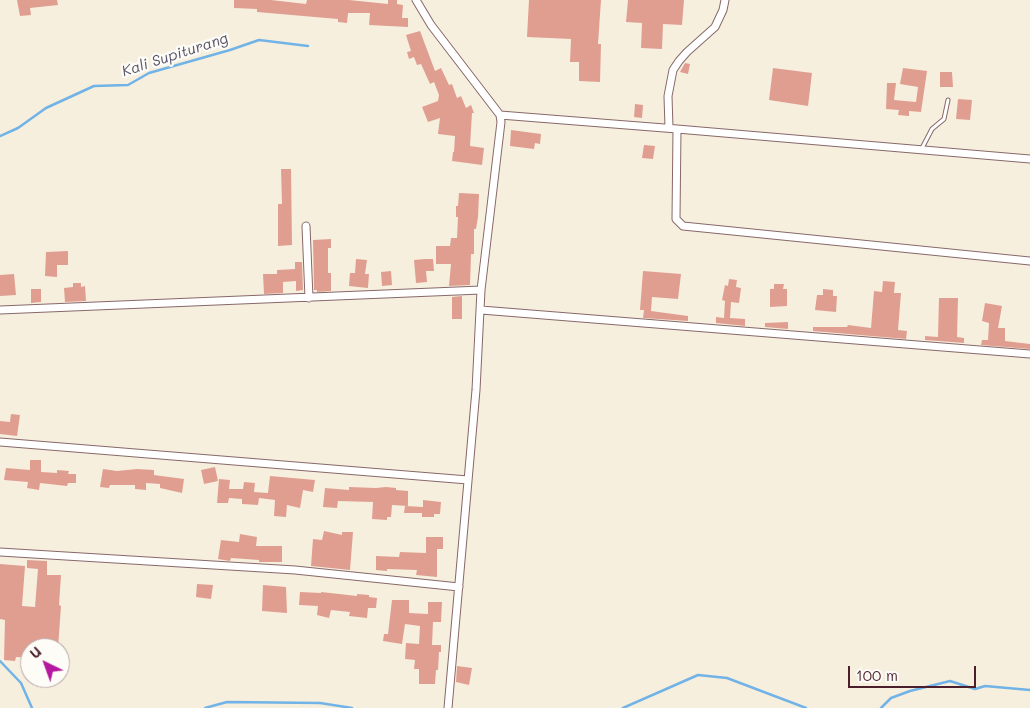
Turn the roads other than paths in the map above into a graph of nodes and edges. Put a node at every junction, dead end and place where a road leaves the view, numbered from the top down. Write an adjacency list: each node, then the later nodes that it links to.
1 (416, 0): 4 (street)
2 (725, 0): 5 (street)
3 (948, 100): 6 (lane)
4 (500, 115): 5 (street); 10 (street)
5 (673, 128): 6 (street); 9 (street)
6 (921, 150): 7 (street)
7 (1030, 159)
8 (306, 226): 11 (street)
9 (1030, 261)
10 (481, 290): 11 (street); 13 (street)
11 (309, 298): 12 (street)
12 (0, 310)
13 (481, 310): 14 (street); 16 (street)
14 (1030, 354)
15 (0, 442): 16 (street)
16 (468, 480): 18 (street)
17 (0, 552): 18 (street)
18 (460, 587): 19 (street)
19 (448, 707)

